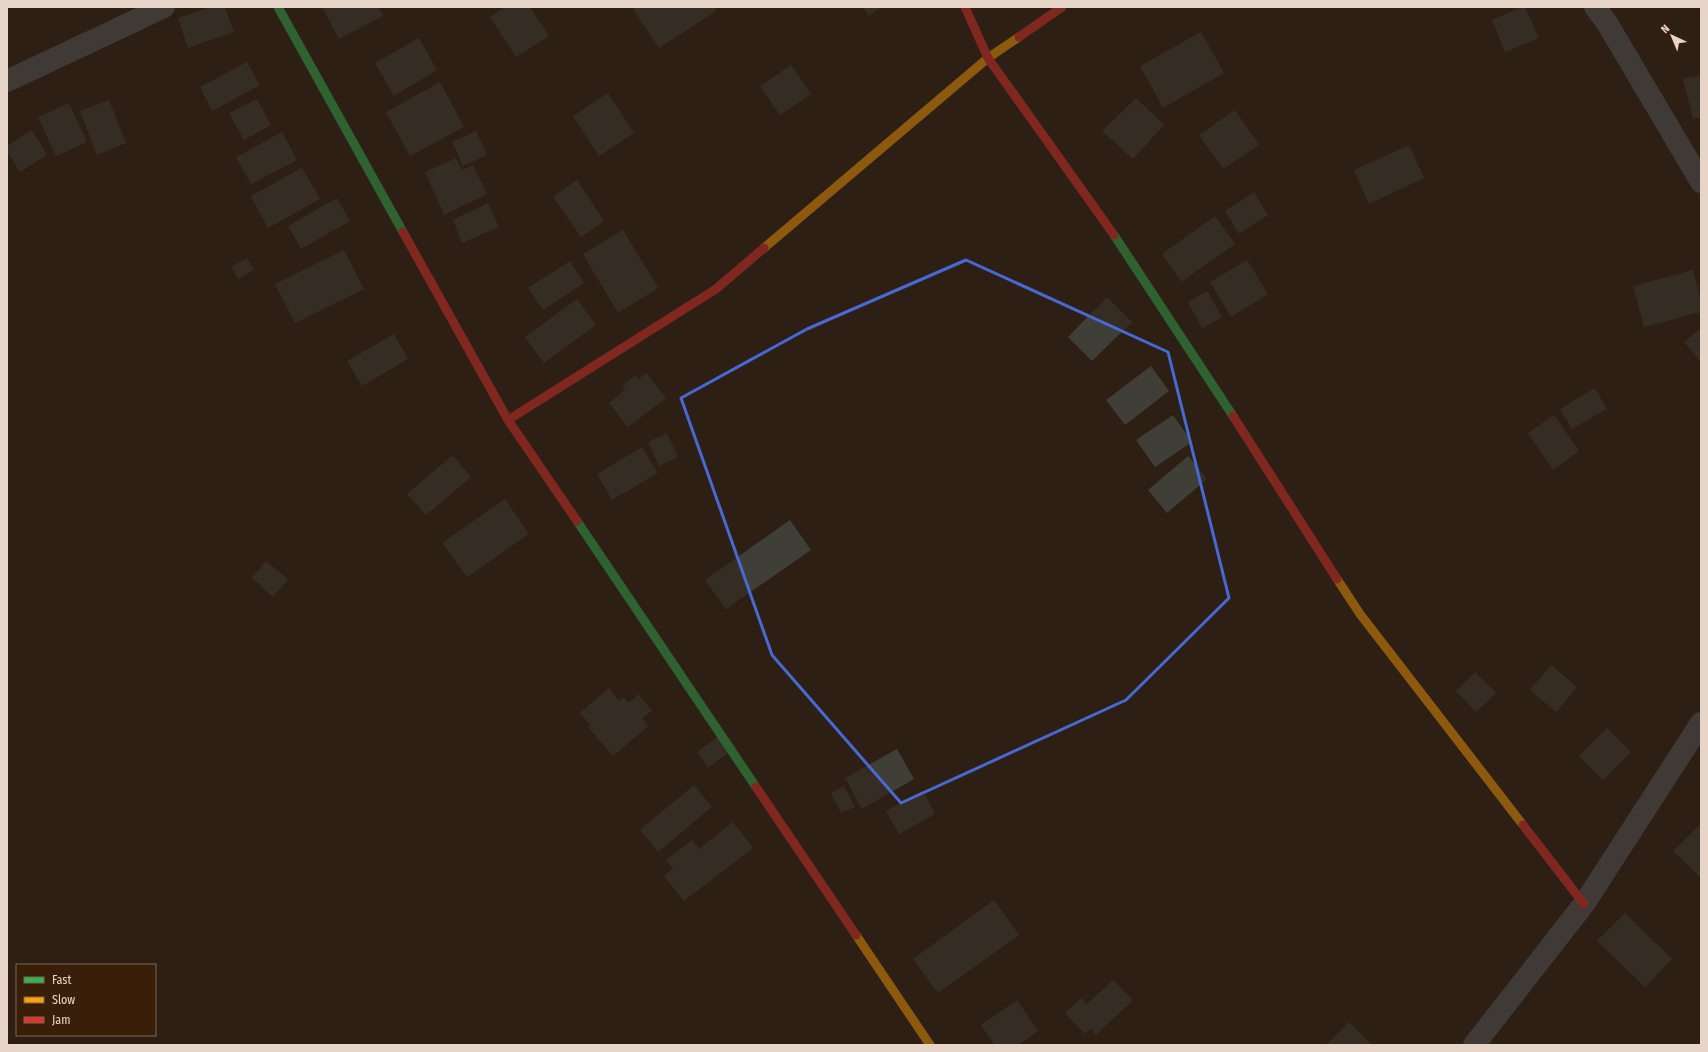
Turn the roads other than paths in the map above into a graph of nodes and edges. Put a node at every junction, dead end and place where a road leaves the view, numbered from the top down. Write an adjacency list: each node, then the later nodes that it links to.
1 (164, 7): 7 (street)
2 (278, 7): 9 (street)
3 (964, 7): 6 (street)
4 (1062, 7): 6 (street)
5 (1595, 7): 8 (street)
6 (988, 58): 9 (street); 11 (street)
7 (7, 81)
8 (1701, 182)
9 (508, 420): 12 (street)
10 (1701, 723): 11 (street)
11 (1584, 904): 13 (street)
12 (930, 1045)
13 (1474, 1045)

